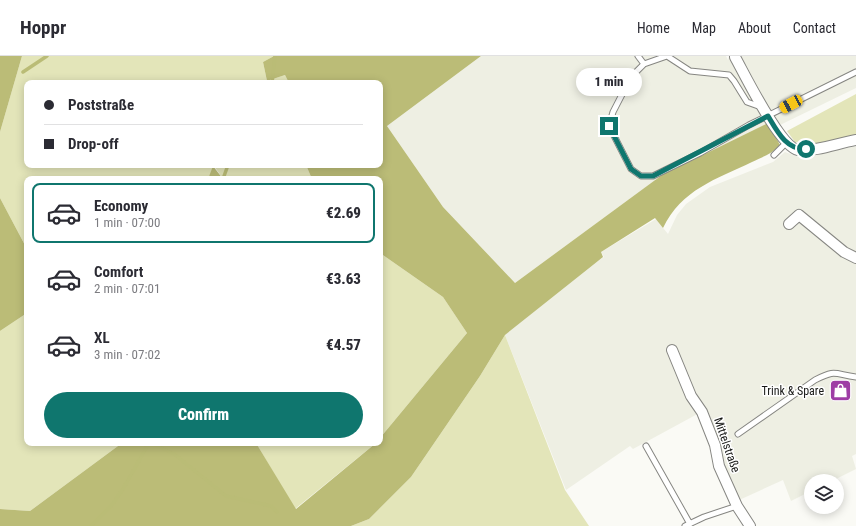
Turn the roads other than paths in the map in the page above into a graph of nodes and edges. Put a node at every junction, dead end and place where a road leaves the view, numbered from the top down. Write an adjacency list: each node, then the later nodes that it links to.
1 (638, 56): 4 (lane)
2 (667, 56): 4 (lane); 6 (lane)
3 (735, 57): 6 (street)
4 (644, 64): 6 (lane)
5 (856, 72): 6 (lane)
6 (766, 112): 8 (street)
7 (856, 140): 8 (street)
8 (786, 143): 9 (lane)
9 (774, 155)
10 (789, 224): 11 (street)
11 (856, 258)
12 (672, 350): 16 (street, Mittelstraße)
13 (856, 377): 14 (lane)
14 (738, 434)
15 (646, 446): 17 (lane)
16 (737, 506): 17 (lane); 18 (street, Mittelstraße)
17 (688, 525)
18 (750, 526)

